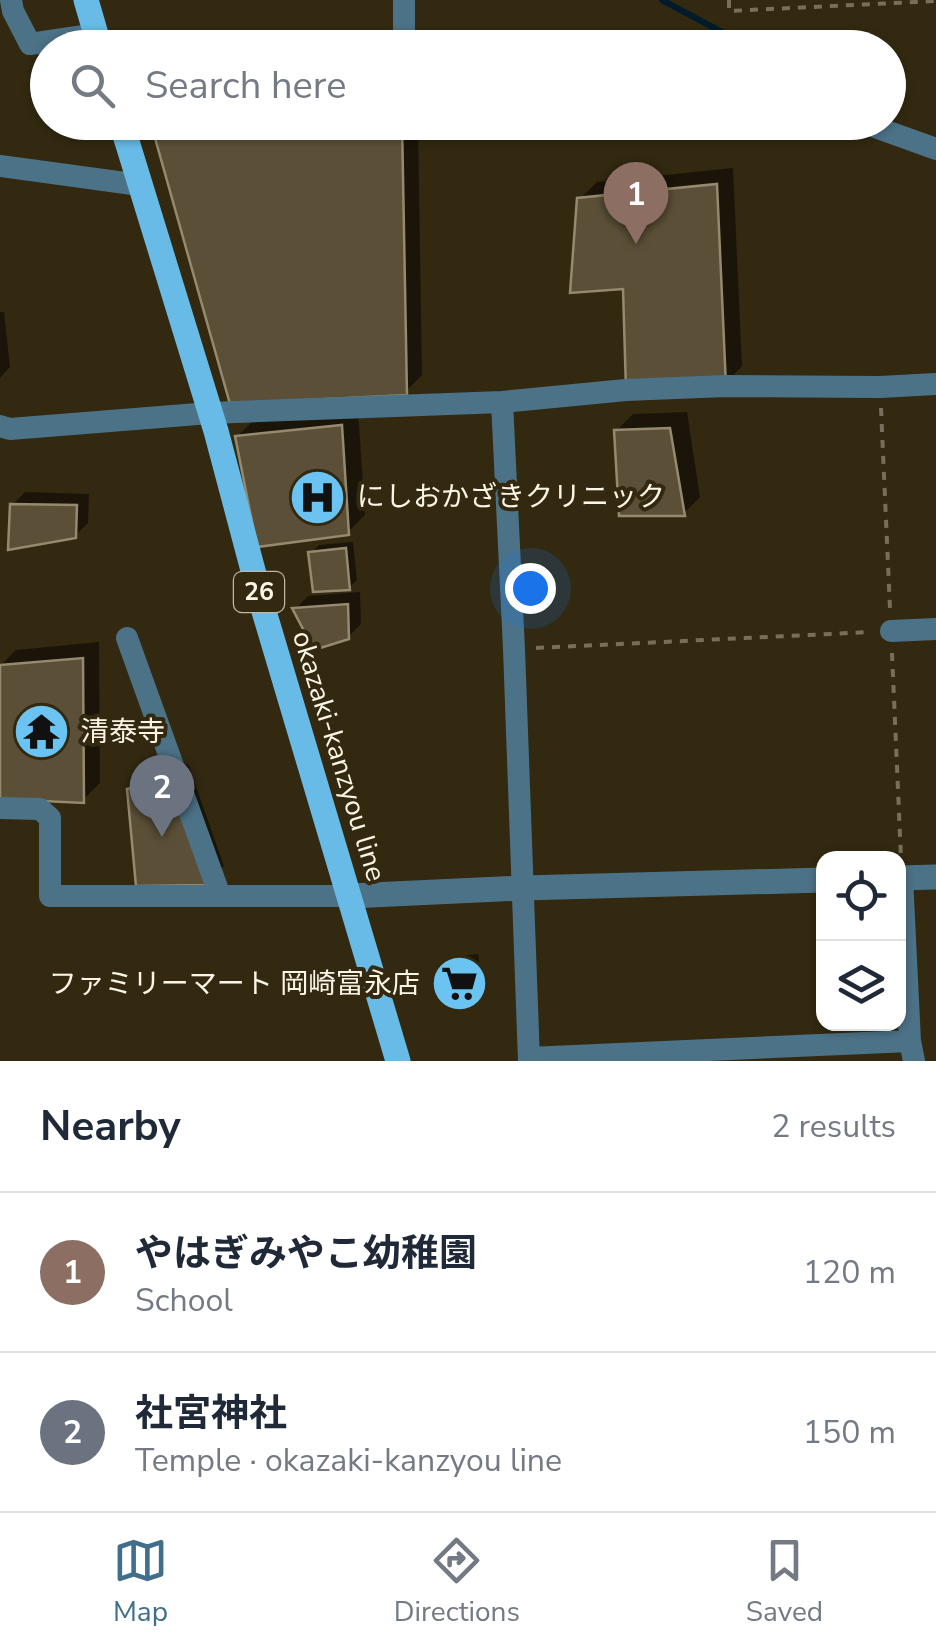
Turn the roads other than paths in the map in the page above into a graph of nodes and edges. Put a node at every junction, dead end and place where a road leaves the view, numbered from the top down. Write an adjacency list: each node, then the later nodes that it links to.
1 (86, 0): 4 (main road)
2 (404, 0): 5 (street)
3 (8, 8): 6 (street)
4 (96, 30)
5 (404, 30)
6 (30, 44)
7 (906, 138): 9 (street)
8 (126, 140): 11 (main road, okazaki-kanzyou line / 26)
9 (936, 149)
10 (0, 166): 11 (street)
11 (140, 185): 14 (main road, okazaki-kanzyou line / 26)
12 (936, 384): 13 (street)
13 (502, 402): 14 (street); 23 (street)
14 (210, 414): 15 (street); 25 (main road, okazaki-kanzyou line / 26)
15 (0, 426)
16 (936, 629): 17 (street)
17 (891, 631)
18 (126, 638): 24 (street)
19 (0, 808): 24 (street)
20 (936, 877): 21 (street)
21 (906, 878)
22 (816, 880): 23 (street)
23 (523, 888): 25 (street); 28 (street)
24 (220, 896): 25 (street)
25 (350, 896): 29 (main road, okazaki-kanzyou line / 26)
26 (904, 941): 27 (street)
27 (912, 1051): 28 (street)
28 (529, 1060)
29 (398, 1061)

